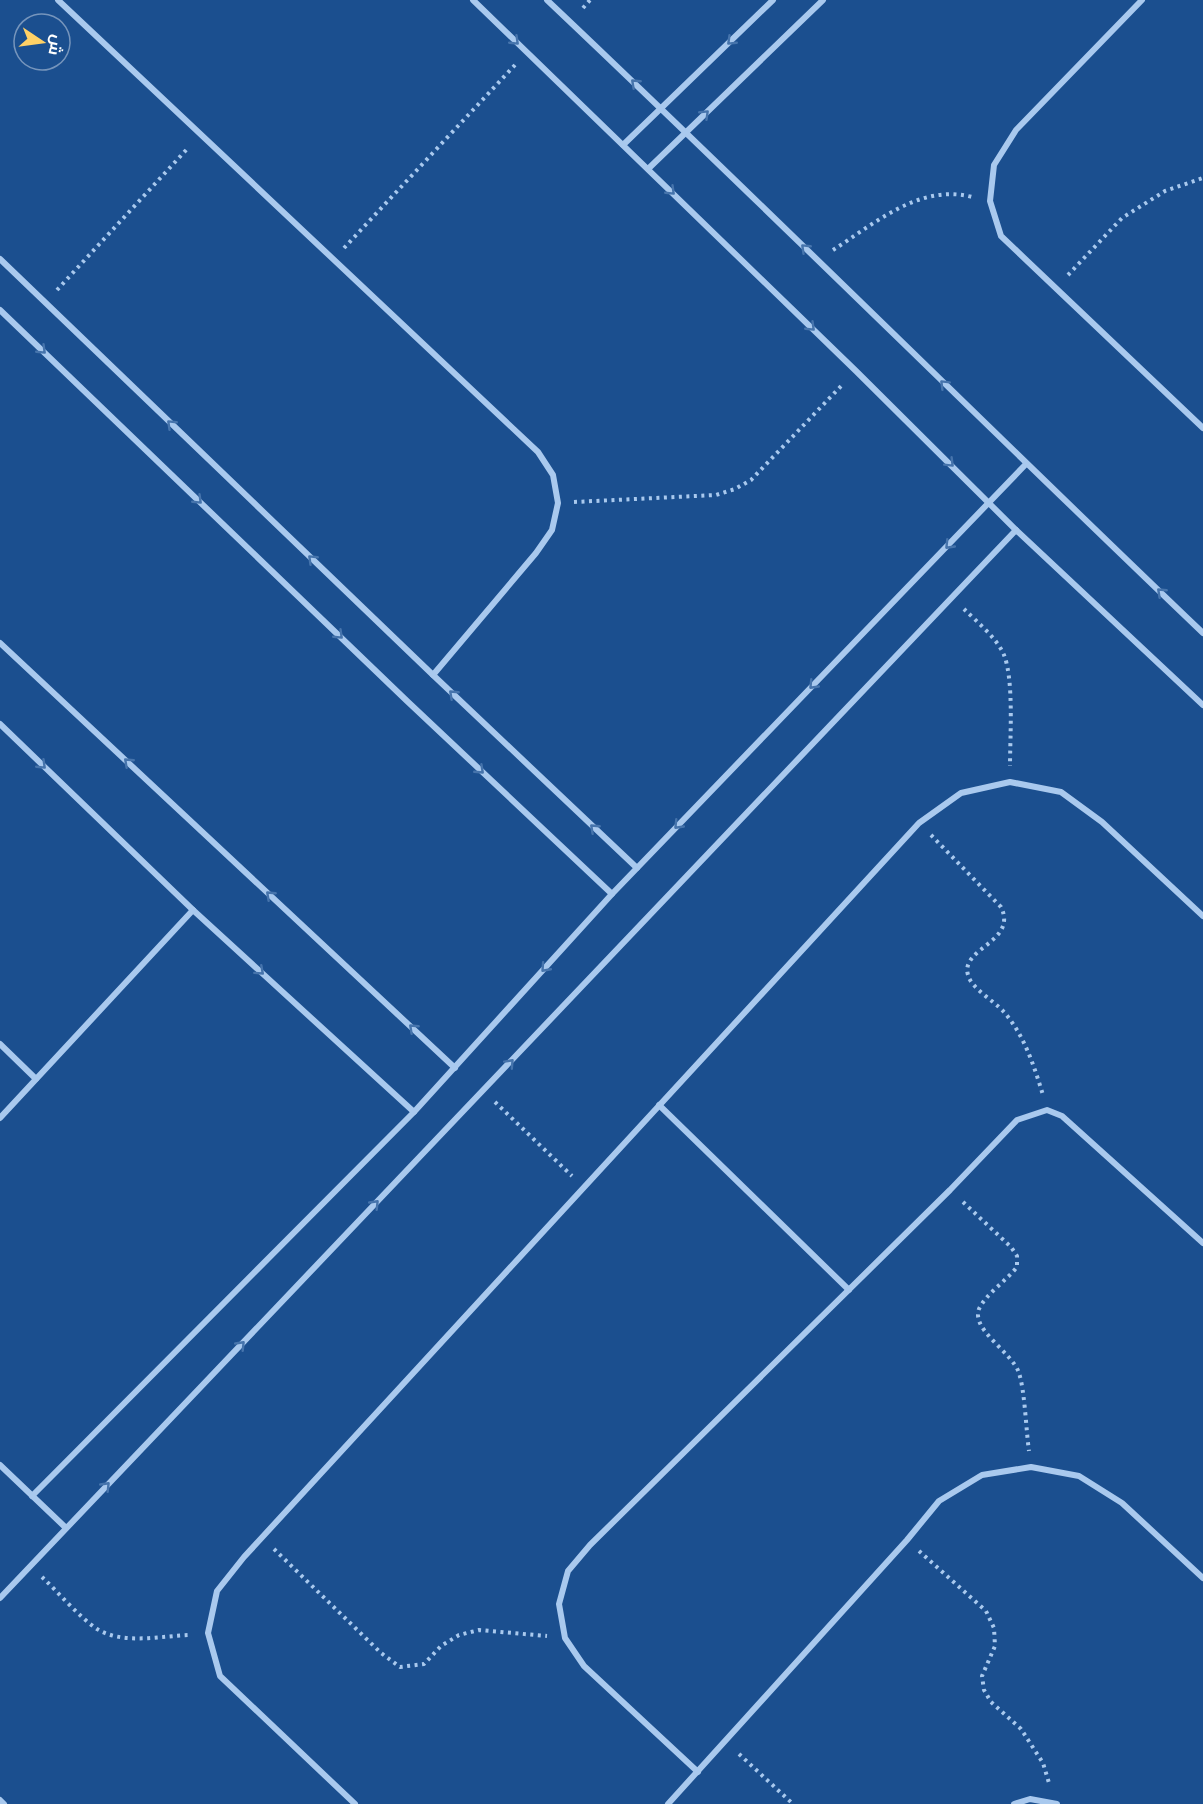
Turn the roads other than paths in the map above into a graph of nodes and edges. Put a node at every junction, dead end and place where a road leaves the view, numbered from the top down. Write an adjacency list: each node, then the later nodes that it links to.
1 (58, 0): 19 (street)
2 (473, 0): 9 (street, one-way to 9)
3 (547, 0): 7 (street, one-way to 3)
4 (773, 0): 7 (street, one-way to 7)
5 (823, 0): 8 (street, one-way to 5)
6 (1142, 0): 13 (street)
7 (661, 108): 8 (street); 9 (street)
8 (686, 132): 10 (street); 14 (street, one-way to 8)
9 (623, 145): 10 (street)
10 (648, 169): 15 (street, one-way to 15)
11 (0, 260): 19 (street, one-way to 11)
12 (0, 310): 23 (street, one-way to 23)
13 (1203, 428)
14 (1026, 464): 15 (street); 17 (street, one-way to 14)
15 (989, 502): 16 (street); 22 (street, one-way to 22)
16 (1016, 530): 20 (street); 36 (street, one-way to 16)
17 (1203, 633)
18 (0, 643): 27 (street, one-way to 18)
19 (433, 675): 22 (street, one-way to 19)
20 (1203, 705)
21 (0, 724): 24 (street, one-way to 24)
22 (637, 868): 23 (street)
23 (612, 894): 27 (street, one-way to 27)
24 (193, 910): 28 (street); 30 (street, one-way to 30)
25 (1203, 916): 29 (street)
26 (0, 1044): 28 (street)
27 (455, 1068): 30 (street)
28 (36, 1079): 31 (street)
29 (659, 1105): 33 (street); 43 (street)
30 (414, 1112): 35 (street)
31 (0, 1118)
32 (1203, 1243): 33 (street)
33 (849, 1290): 39 (street)
34 (0, 1465): 35 (street)
35 (32, 1496): 36 (street)
36 (66, 1528): 38 (street)
37 (1203, 1578): 39 (street)
38 (0, 1598)
39 (698, 1772): 44 (street)
40 (0, 1800): 42 (street)
41 (1056, 1803): 45 (street)
42 (4, 1804)
43 (355, 1804)
44 (668, 1804)
45 (1014, 1804)

